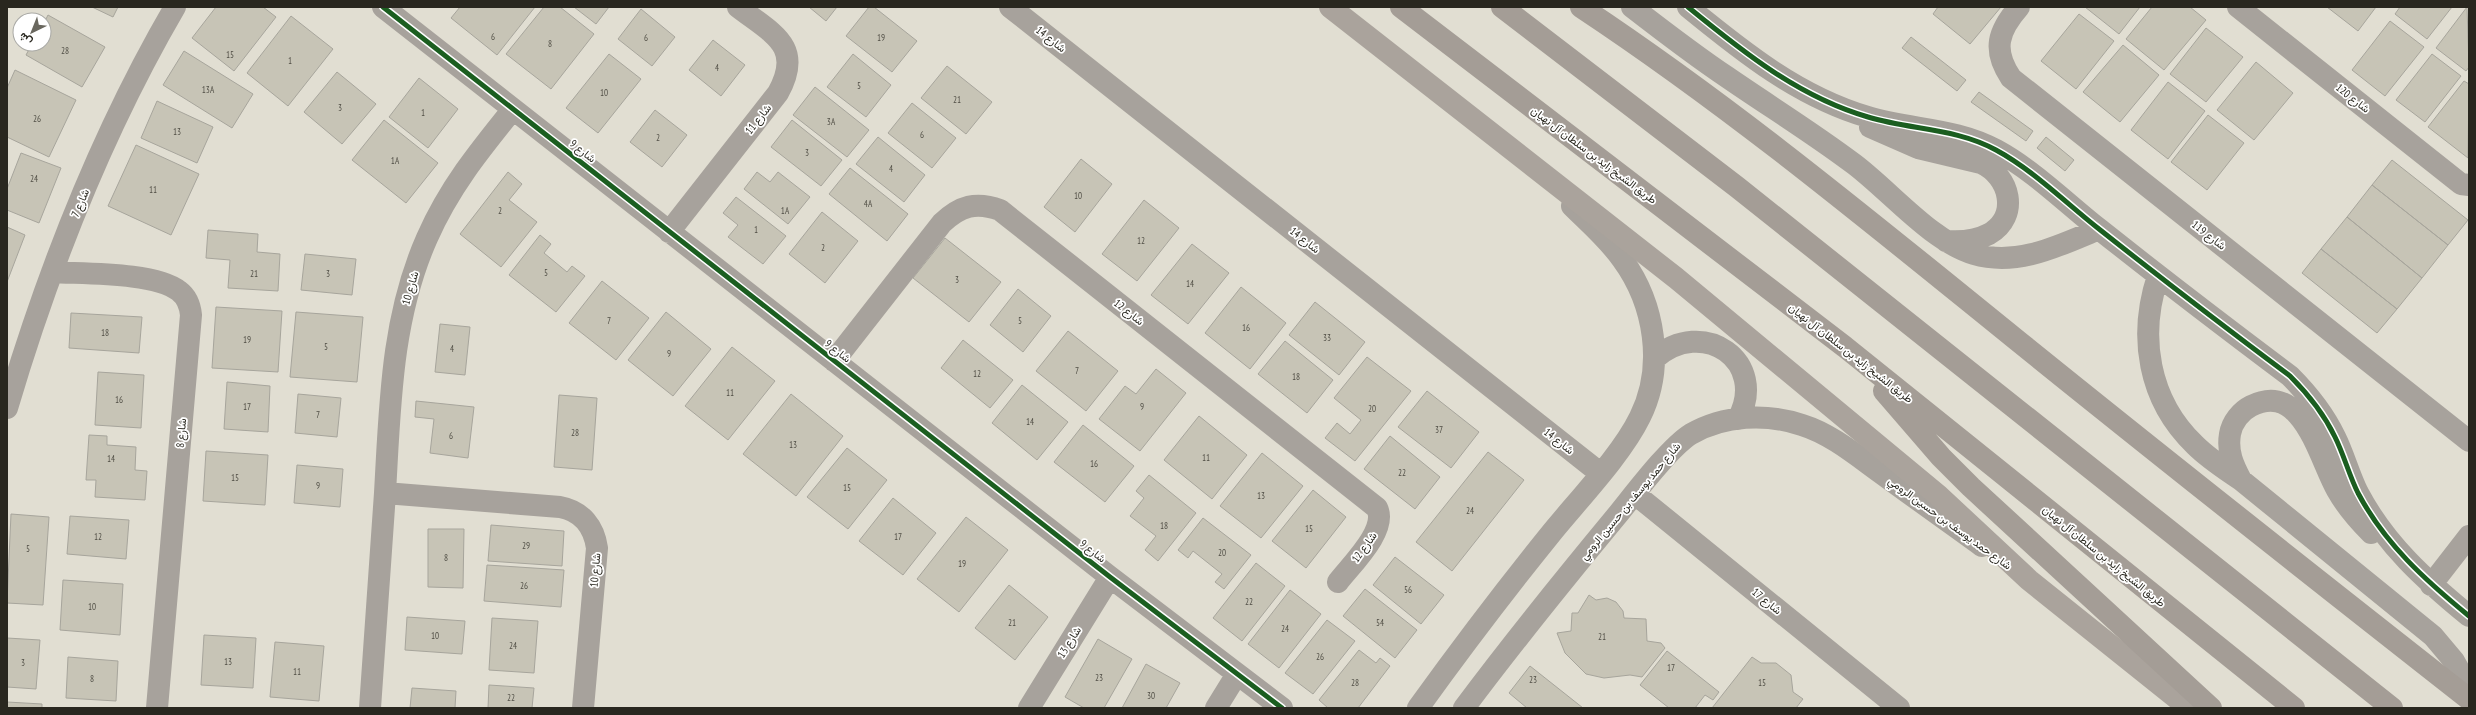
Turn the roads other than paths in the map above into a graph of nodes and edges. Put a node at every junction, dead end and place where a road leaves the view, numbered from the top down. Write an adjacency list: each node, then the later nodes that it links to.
1 (175, 7): 20 (street, شارع 7)
2 (383, 7): 14 (street, شارع 9)
3 (738, 7): 18 (street, شارع 11)
4 (1010, 7): 28 (street, شارع 14)
5 (1330, 7): 15 (main road)
6 (1401, 7): 22 (highway, طريق الشيخ زايد بن سلطان آل نهيان)
7 (1502, 7): 54 (highway)
8 (1581, 7): 41 (highway)
9 (1632, 7): 19 (street)
10 (1688, 7): 13 (street)
11 (2019, 7): 27 (street, شارع 119)
12 (2238, 7): 16 (street, شارع 120)
13 (1838, 107): 17 (street); 19 (street)
14 (513, 109): 18 (street, شارع 9); 30 (street, شارع 10)
15 (1541, 173): 23 (street); 35 (main road)
16 (2469, 185)
17 (2099, 229): 19 (street); 21 (street)
18 (670, 232): 24 (street, شارع 9)
19 (1945, 241)
20 (52, 272): 25 (street, شارع 7); 42 (street, شارع 8)
21 (2158, 276): 29 (street); 33 (street)
22 (1845, 347): 52 (highway); 53 (highway, طريق الشيخ زايد بن سلطان آل نهيان)
23 (1654, 359): 26 (street); 28 (street)
24 (834, 361): 34 (street, شارع 9); 36 (street, شارع 12)
25 (7, 408)
26 (1738, 419): 31 (street, شارع حمد يوسف بن حسين الرومي); 35 (street, شارع حمد يوسف بن حسين الرومي)
27 (2469, 441)
28 (1600, 473): 48 (street)
29 (2241, 480): 33 (street); 40 (street)
30 (385, 493): 43 (street, شارع 10); 44 (street, شارع 10)
31 (1635, 494): 49 (street, شارع حمد يوسف بن حسين الرومي); 50 (street, شارع 17)
32 (2469, 536): 37 (street)
33 (2409, 564): 37 (street)
34 (1110, 577): 39 (street, شارع 9); 45 (street, شارع 13)
35 (2029, 580): 51 (main road)
36 (1338, 582)
37 (2431, 585): 38 (street)
38 (2469, 616)
39 (1237, 674): 46 (street); 47 (street, شارع 9)
40 (2469, 688)
41 (2469, 699)
42 (157, 708)
43 (370, 708)
44 (583, 708)
45 (1029, 708)
46 (1216, 708)
47 (1282, 708)
48 (1418, 708)
49 (1464, 708)
50 (1899, 708)
51 (2189, 708)
52 (2211, 708)
53 (2294, 708)
54 (2392, 708)

